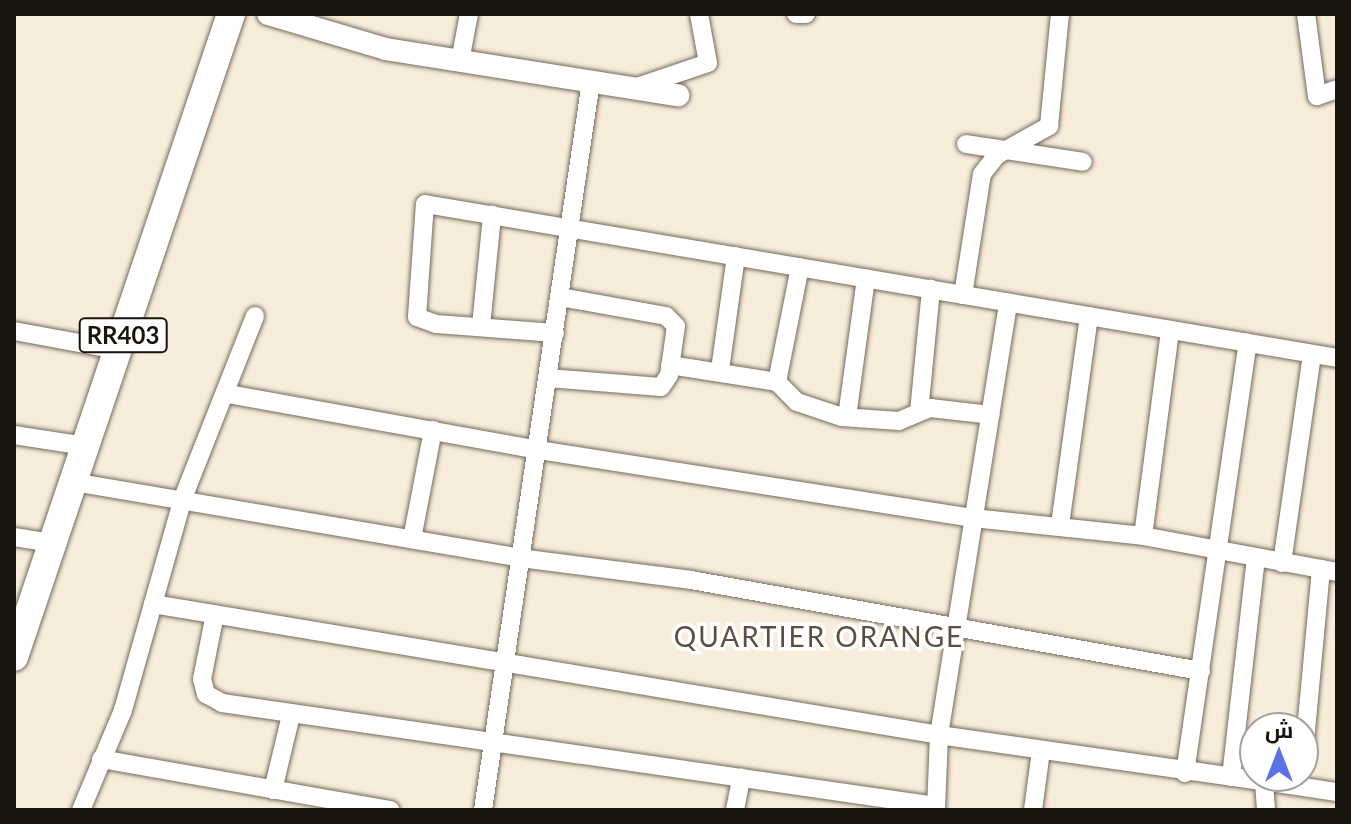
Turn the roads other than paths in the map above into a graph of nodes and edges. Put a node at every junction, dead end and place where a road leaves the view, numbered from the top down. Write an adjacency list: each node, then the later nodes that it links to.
1 (231, 14): 33 (main road, RR403)
2 (268, 14): 9 (street)
3 (469, 14): 9 (street)
4 (699, 14): 11 (street)
5 (796, 14): 6 (street)
6 (806, 14)
7 (1060, 14): 15 (street)
8 (1306, 14): 12 (street)
9 (460, 61): 10 (street)
10 (591, 81): 11 (street); 18 (street)
11 (634, 88): 13 (street)
12 (1337, 89)
13 (678, 95)
14 (966, 144): 15 (street)
15 (1007, 150): 16 (street); 23 (street)
16 (1083, 162)
17 (492, 215): 18 (street); 28 (street); 28 (street)
18 (570, 228): 19 (street); 24 (street)
19 (736, 256): 20 (street); 37 (street)
20 (800, 267): 21 (street); 39 (street)
21 (866, 278): 22 (street); 43 (street)
22 (931, 289): 23 (street); 41 (street)
23 (963, 295): 25 (street)
24 (560, 297): 31 (street); 36 (street)
25 (1008, 302): 27 (street); 42 (street)
26 (255, 316): 40 (street)
27 (1089, 316): 29 (street); 51 (street)
28 (481, 326): 31 (street)
29 (1170, 330): 32 (street); 52 (street)
30 (14, 331): 33 (street)
31 (555, 333): 38 (street)
32 (1248, 343): 34 (street); 56 (street)
33 (118, 350): 46 (main road, RR403)
34 (1312, 354): 35 (street); 59 (street)
35 (1337, 358)
36 (670, 365): 37 (street); 38 (street)
37 (720, 370): 39 (street)
38 (548, 378): 47 (street)
39 (777, 382): 43 (street)
40 (228, 394): 44 (street); 49 (street)
41 (919, 412): 42 (street); 43 (street)
42 (991, 415): 50 (street)
43 (847, 417)
44 (433, 430): 47 (street); 54 (street)
45 (14, 435): 46 (street)
46 (85, 446): 48 (main road, RR403)
47 (539, 450): 50 (street); 57 (street)
48 (73, 482): 49 (street); 55 (main road, RR403)
49 (183, 498): 54 (street); 61 (street)
50 (973, 518): 51 (street); 63 (street)
51 (1060, 525): 52 (street)
52 (1143, 536): 56 (street)
53 (14, 537): 55 (street)
54 (412, 539): 57 (street)
55 (53, 543): 64 (main road, RR403)
56 (1221, 551): 58 (street); 66 (street)
57 (520, 558): 63 (street); 65 (street)
58 (1256, 558): 59 (street); 74 (street)
59 (1282, 563): 60 (street)
60 (1329, 570): 67 (street)
61 (153, 604): 62 (street); 72 (street)
62 (215, 614): 65 (street); 68 (street)
63 (956, 628): 66 (street); 69 (street)
64 (14, 657)
65 (502, 661): 69 (street); 70 (street)
66 (1201, 671): 73 (street)
67 (1310, 712)
68 (291, 715): 70 (street); 77 (street)
69 (939, 735): 71 (street); 78 (street)
70 (491, 745): 75 (street); 81 (street)
71 (1041, 751): 73 (street); 83 (street)
72 (101, 759): 77 (street); 79 (street)
73 (1185, 773): 74 (street)
74 (1231, 777): 76 (street)
75 (741, 778): 78 (street); 82 (street)
76 (1239, 778)
77 (273, 790): 80 (street)
78 (936, 808)
79 (81, 810)
80 (391, 810)
81 (483, 810)
82 (735, 810)
83 (1033, 810)

